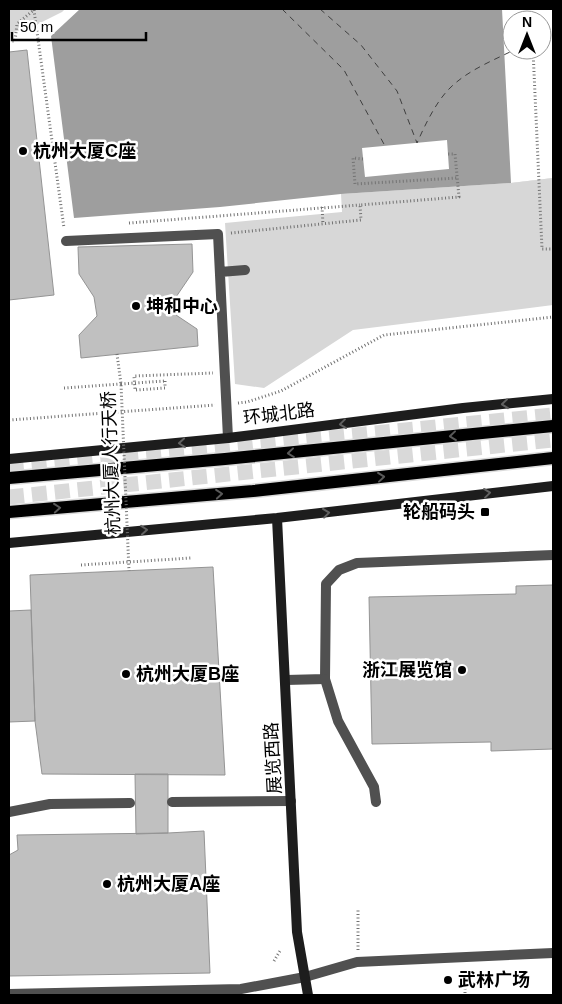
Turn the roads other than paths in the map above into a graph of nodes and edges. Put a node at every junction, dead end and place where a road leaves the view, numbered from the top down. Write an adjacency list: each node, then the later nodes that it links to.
1 (66, 241): 3 (street)
2 (245, 270): 3 (street)
3 (220, 272): 6 (street)
4 (553, 399): 6 (main road, 环城北路, one-way to 6)
5 (553, 426): 9 (main road, one-way to 9)
6 (228, 438): 8 (main road, 环城北路, one-way to 8)
7 (553, 458): 11 (main road, one-way to 7)
8 (9, 459)
9 (9, 478)
10 (553, 486): 12 (main road, one-way to 10)
11 (9, 512)
12 (277, 518): 13 (main road, one-way to 12); 16 (main road, 展览西路)
13 (9, 542)
14 (553, 555): 15 (street)
15 (325, 679): 16 (street); 19 (street)
16 (286, 680): 17 (main road, 展览西路)
17 (291, 801): 18 (street); 23 (main road, 展览西路)
18 (172, 802)
19 (376, 802)
20 (130, 803): 21 (street)
21 (9, 812)
22 (553, 953): 23 (street)
23 (305, 977): 24 (street); 25 (main road, 展览西路)
24 (9, 994)
25 (308, 995)

